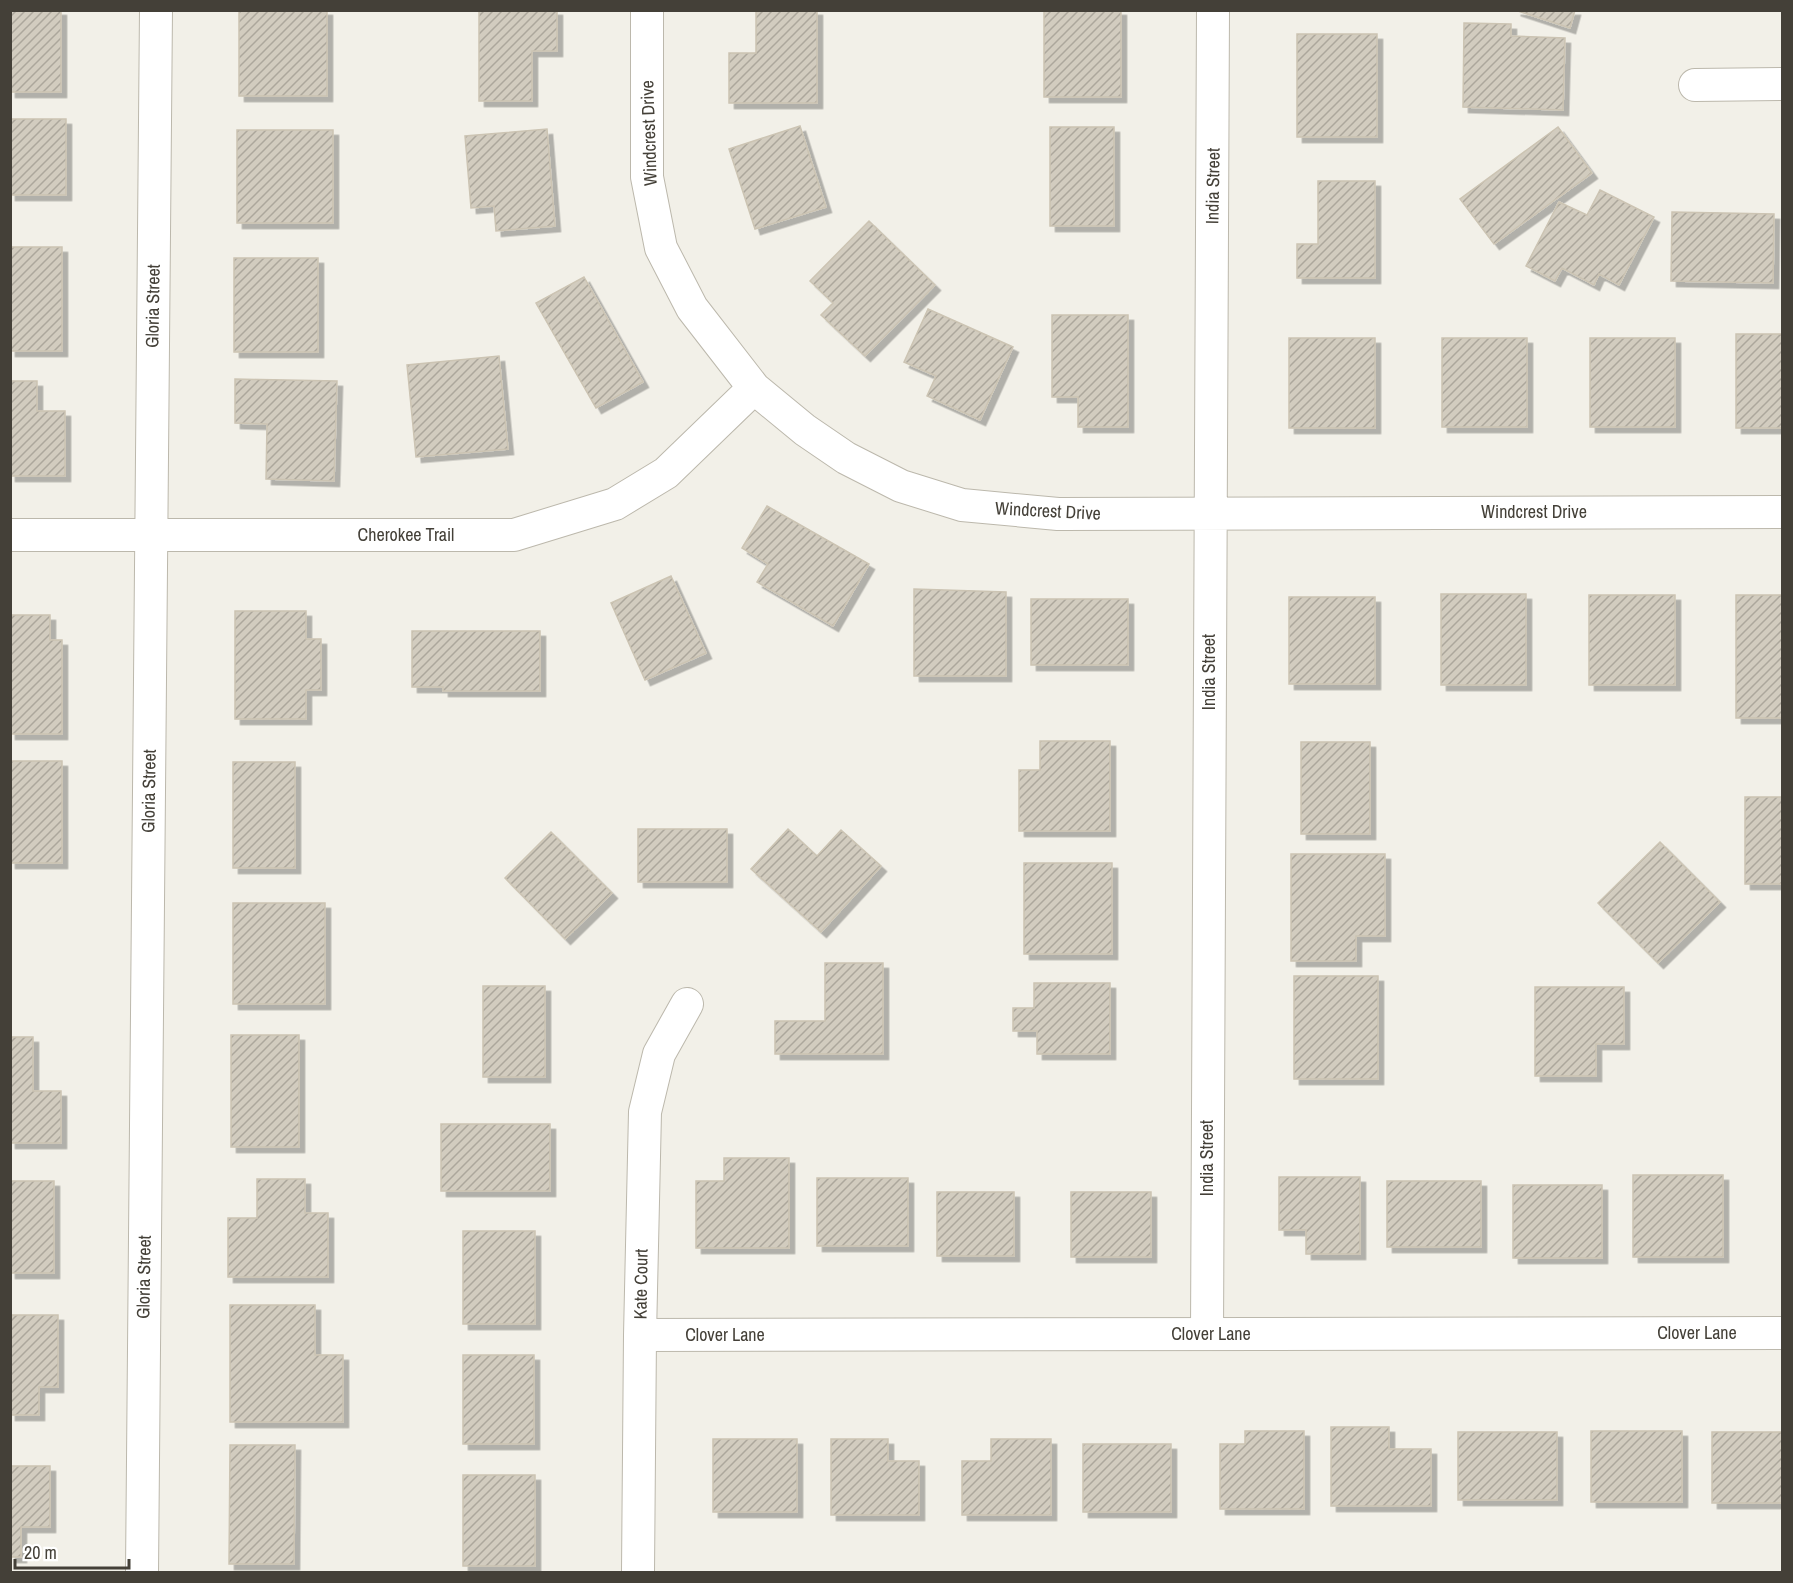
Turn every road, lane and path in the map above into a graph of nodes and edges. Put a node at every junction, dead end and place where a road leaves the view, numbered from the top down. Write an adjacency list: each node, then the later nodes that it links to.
1 (156, 10): 10 (street, Gloria Street)
2 (647, 10): 6 (street, Windcrest Drive)
3 (1214, 10): 8 (street, India Street)
4 (1782, 84): 5 (street)
5 (1695, 85)
6 (754, 388): 8 (street, Windcrest Drive); 10 (street, Cherokee Trail)
7 (1782, 512): 8 (street, Windcrest Drive)
8 (1210, 513): 13 (street, India Street)
9 (10, 535): 10 (street, Cherokee Trail)
10 (151, 535): 15 (street, Gloria Street)
11 (687, 1004): 14 (street, Kate Court)
12 (1782, 1333): 13 (street, Clover Lane)
13 (1207, 1334): 14 (street, Clover Lane)
14 (640, 1335): 16 (street, Kate Court)
15 (142, 1572)
16 (638, 1572)

